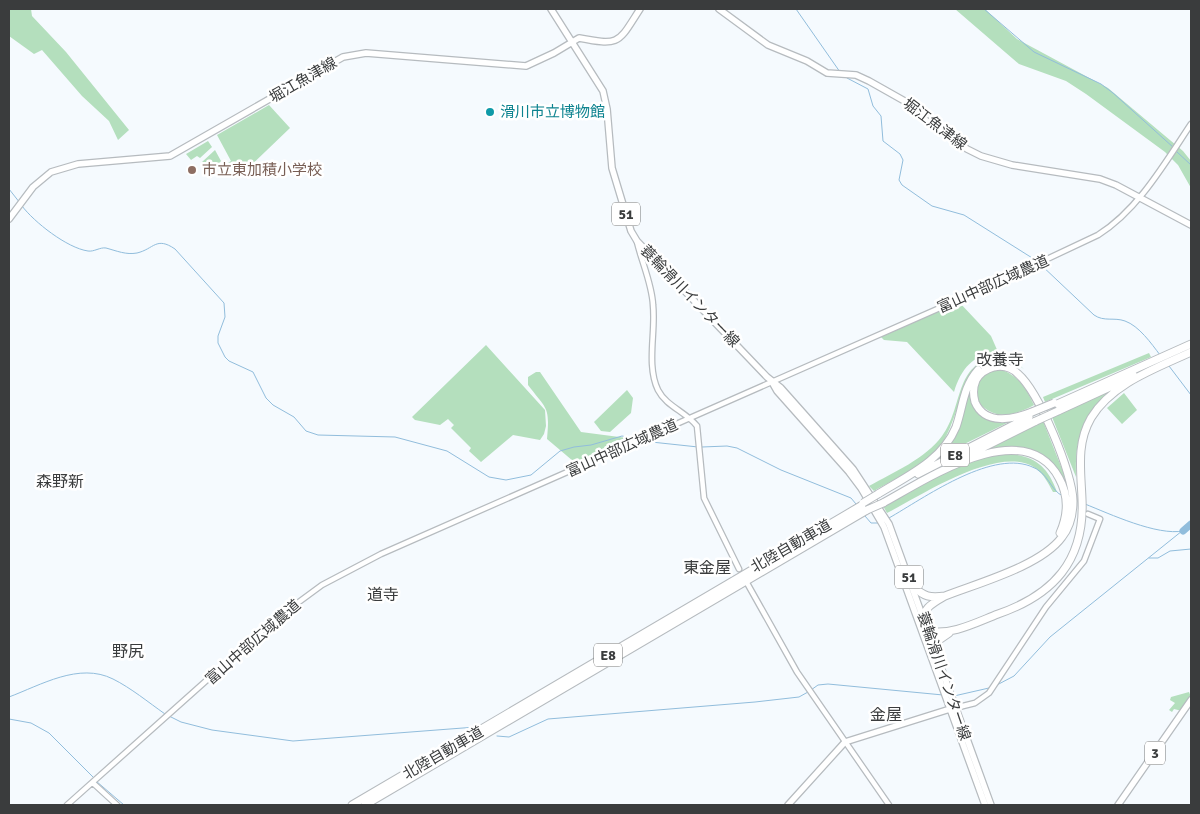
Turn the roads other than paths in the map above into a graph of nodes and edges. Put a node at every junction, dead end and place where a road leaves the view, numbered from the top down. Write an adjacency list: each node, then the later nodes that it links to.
1 (551, 9): 4 (main road, 蓑輪滑川インター線 / 51)
2 (640, 9): 4 (main road)
3 (718, 9): 6 (main road, 堀江魚津線)
4 (571, 41): 7 (main road, 堀江魚津線); 9 (main road, 蓑輪滑川インター線 / 51)
5 (1191, 124): 6 (street, 富山中部広域農道)
6 (1139, 196): 8 (main road, 堀江魚津線); 12 (street, 富山中部広域農道)
7 (9, 220)
8 (1191, 225)
9 (637, 241): 12 (main road, 蓑輪滑川インター線 / 51); 15 (street)
10 (1191, 344): 13 (highway)
11 (1191, 351): 13 (highway); 19 (highway)
12 (772, 381): 15 (street, 富山中部広域農道); 23 (main road, 蓑輪滑川インター線 / 51); 26 (main road, 蓑輪滑川インター線 / 51)
13 (1056, 406): 14 (highway, bridge)
14 (1034, 416): 16 (highway, 北陸自動車道 / E8); 20 (highway)
15 (691, 418): 21 (street); 33 (street, 富山中部広域農道)
16 (880, 498): 17 (highway, 北陸自動車道 / E8, bridge); 19 (highway); 20 (highway)
17 (865, 505): 36 (highway, 北陸自動車道 / E8); 37 (highway, 北陸自動車道 / E8)
18 (1088, 514): 31 (street)
19 (1080, 535): 27 (highway)
20 (1045, 554): 24 (highway)
21 (739, 569)
22 (747, 583): 32 (street)
23 (913, 586): 24 (highway); 25 (main road, 蓑輪滑川インター線 / 51)
24 (945, 596): 25 (highway)
25 (922, 614): 26 (highway); 28 (main road, 蓑輪滑川インター線 / 51)
26 (920, 625): 28 (highway); 31 (main road, 蓑輪滑川インター線 / 51)
27 (953, 630): 28 (highway); 29 (highway)
28 (928, 631): 29 (main road, 蓑輪滑川インター線 / 51)
29 (933, 644): 31 (main road, 蓑輪滑川インター線 / 51)
30 (1191, 700): 42 (main road, 3)
31 (952, 708): 32 (main road); 40 (main road, 蓑輪滑川インター線 / 51); 41 (main road, 蓑輪滑川インター線 / 51)
32 (845, 742): 38 (main road); 39 (street)
33 (92, 783): 34 (street, 富山中部広域農道); 35 (street)
34 (68, 805)
35 (117, 805)
36 (352, 805)
37 (365, 805)
38 (788, 805)
39 (889, 805)
40 (985, 805)
41 (990, 805)
42 (1118, 805)

